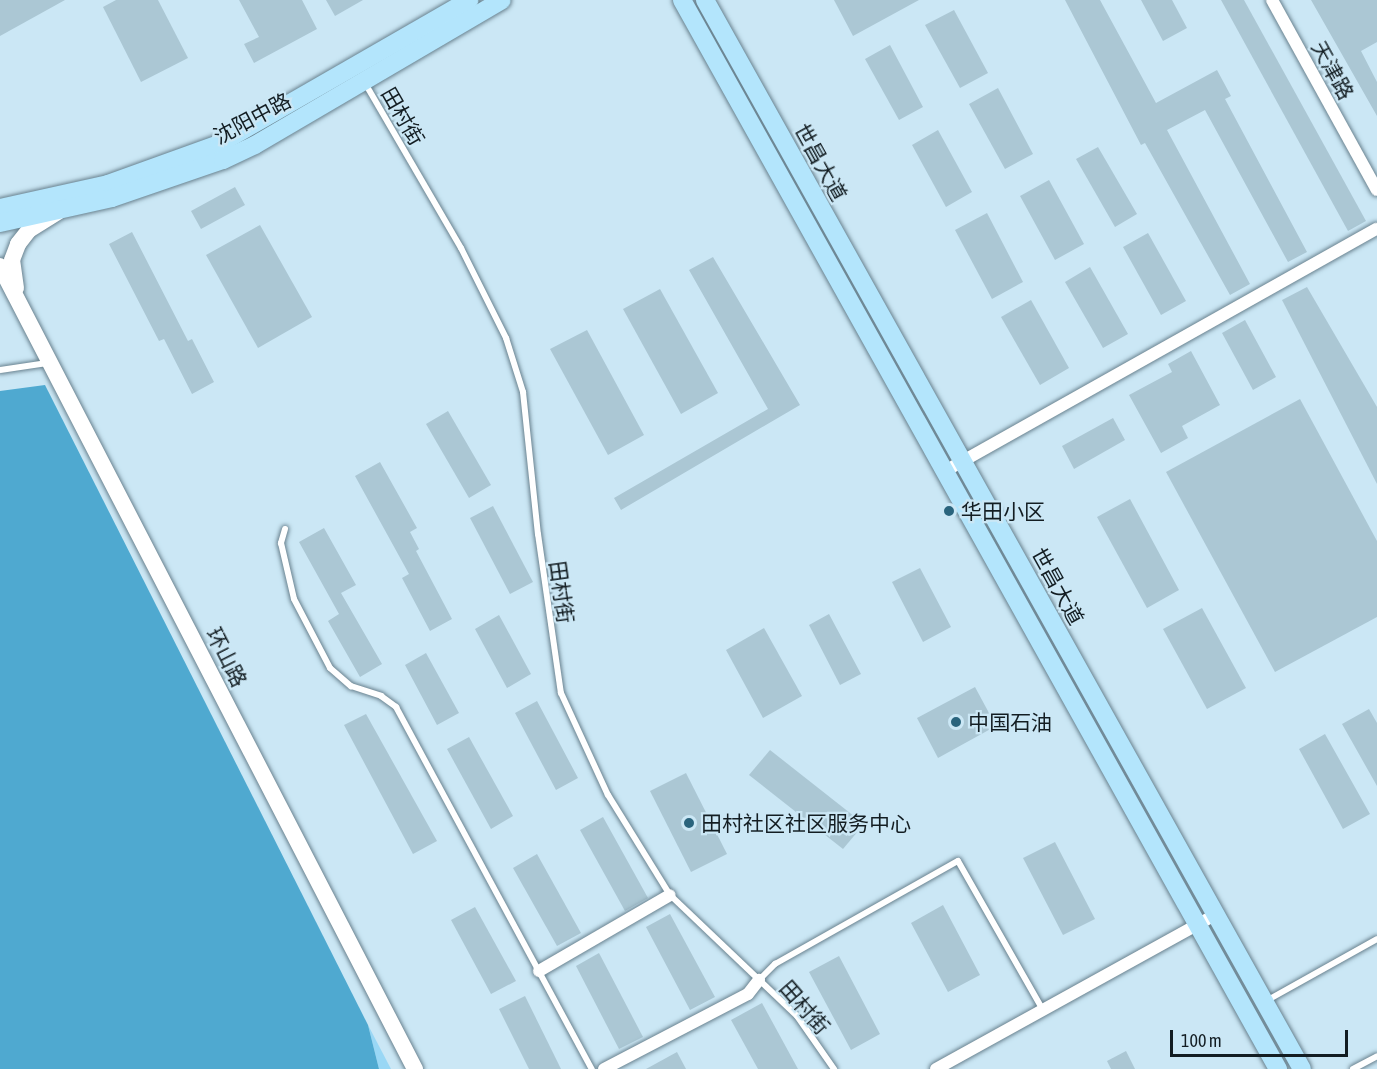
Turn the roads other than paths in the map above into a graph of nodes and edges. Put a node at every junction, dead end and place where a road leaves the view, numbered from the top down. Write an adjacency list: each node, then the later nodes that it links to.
1 (469, 0): 6 (main road)
2 (502, 0): 6 (main road, 沈阳中路)
3 (705, 0): 18 (main road, 世昌大道)
4 (1272, 0): 7 (street, 天津路)
5 (682, 1): 19 (main road, 世昌大道)
6 (360, 75): 9 (main road); 11 (main road, 沈阳中路); 21 (lane, 田村街)
7 (1377, 190)
8 (0, 197): 9 (main road)
9 (40, 200): 10 (main road)
10 (0, 208)
11 (60, 211): 12 (main road, 沈阳中路); 15 (main road)
12 (0, 223)
13 (1377, 229): 18 (street)
14 (0, 266): 15 (main road, 环山路)
15 (19, 303): 16 (main road, 环山路)
16 (50, 362): 17 (lane); 30 (main road, 环山路)
17 (0, 370)
18 (962, 463): 19 (street); 22 (main road, 世昌大道)
19 (945, 471): 23 (main road, 世昌大道)
20 (285, 529): 25 (lane)
21 (670, 895): 25 (street); 26 (lane, 田村街)
22 (1217, 914): 23 (street); 27 (main road, 世昌大道)
23 (1197, 925): 28 (street); 35 (main road, 世昌大道)
24 (1377, 939): 27 (lane)
25 (539, 971): 31 (lane)
26 (759, 980): 28 (lane); 32 (street); 33 (lane, 田村街)
27 (1265, 1001): 36 (main road, 世昌大道)
28 (1043, 1010): 34 (street)
29 (1377, 1056): 37 (lane)
30 (415, 1069)
31 (592, 1069)
32 (604, 1069)
33 (834, 1069)
34 (936, 1069)
35 (1278, 1069)
36 (1302, 1069)
37 (1353, 1069)

